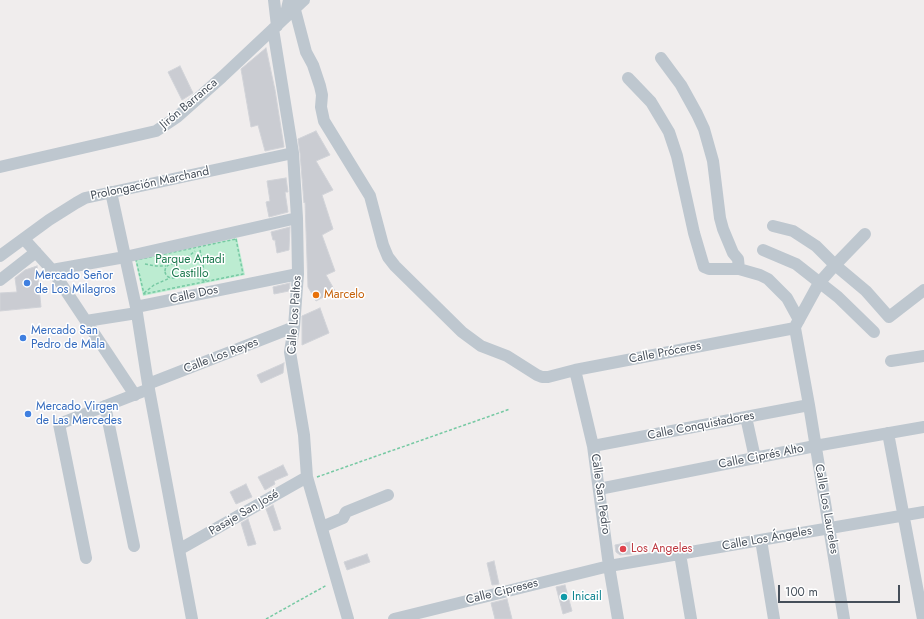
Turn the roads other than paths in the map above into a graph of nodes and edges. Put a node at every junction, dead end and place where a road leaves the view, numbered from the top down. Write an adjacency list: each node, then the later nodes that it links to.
1 (274, 0): 4 (street, Calle Los Paltos)
2 (304, 0): 3 (street, Jirón Barranca)
3 (292, 5): 4 (street, Jirón Barranca); 32 (street, Calle Próceres)
4 (278, 24): 7 (street, Calle Los Paltos); 8 (street, Jirón Barranca)
5 (661, 58): 19 (street)
6 (628, 78): 19 (street, Calle Los Laureles)
7 (293, 153): 9 (street, Prolongación Marchand); 10 (street, Calle Los Paltos)
8 (0, 168)
9 (111, 192): 13 (street, Prolongación Marchand); 17 (street)
10 (297, 218): 17 (street); 21 (street, Calle Los Paltos)
11 (773, 226): 18 (street)
12 (865, 234): 18 (street)
13 (24, 239): 15 (street); 16 (street, Prolongación Marchand)
14 (763, 250): 23 (street)
15 (36, 252): 20 (street); 22 (street)
16 (0, 256)
17 (132, 257): 20 (street); 25 (street)
18 (835, 265): 23 (street); 24 (street)
19 (739, 269): 27 (street, Calle Los Laureles)
20 (52, 270): 26 (street)
21 (298, 274): 25 (street, Calle Dos); 28 (street, Calle Los Paltos)
22 (0, 280)
23 (819, 283): 27 (street); 29 (street)
24 (924, 290)
25 (141, 305): 26 (street, Calle Dos); 33 (street)
26 (86, 321): 34 (street)
27 (797, 324): 32 (street, Calle Próceres); 35 (street, Calle Los Laureles)
28 (294, 327): 33 (street, Calle Los Reyes); 43 (street, Calle Los Paltos)
29 (874, 332)
30 (924, 356): 31 (street)
31 (891, 361)
32 (575, 370): 40 (street, Calle San Pedro)
33 (149, 387): 34 (street, Calle Los Reyes); 52 (street)
34 (135, 395): 36 (street, Calle Los Reyes)
35 (809, 405): 37 (street, Calle Conquistadores); 41 (street, Calle Los Laureles)
36 (105, 406): 51 (street); 54 (street, Calle Los Reyes)
37 (746, 417): 40 (street, Calle Conquistadores); 42 (street)
38 (924, 427): 39 (street, Calle Ciprés Alto)
39 (888, 434): 41 (street, Calle Ciprés Alto); 47 (street)
40 (593, 446): 44 (street, Calle San Pedro)
41 (815, 446): 42 (street, Calle Ciprés Alto); 49 (street, Calle Los Laureles)
42 (755, 458): 44 (street, Calle Ciprés Alto)
43 (308, 479): 48 (street, Calle Los Paltos); 52 (street, Pasaje San José)
44 (599, 489): 55 (street, Calle San Pedro)
45 (388, 495): 48 (street)
46 (924, 512): 47 (street, Calle Los Ángeles)
47 (903, 515): 49 (street, Calle Los Ángeles); 56 (street)
48 (322, 527): 58 (street, Calle Los Paltos)
49 (829, 528): 50 (street, Calle Los Ángeles); 63 (street, Calle Los Laureles)
50 (761, 540): 53 (street, Calle Los Ángeles); 62 (street)
51 (134, 546)
52 (180, 549): 57 (street)
53 (680, 554): 55 (street, Calle Los Ángeles); 61 (street)
54 (86, 558)
55 (609, 566): 59 (street, Calle Cipreses); 60 (street, Calle San Pedro)
56 (921, 618)
57 (192, 619)
58 (348, 619)
59 (394, 619)
60 (618, 619)
61 (691, 619)
62 (774, 619)
63 (844, 619)

